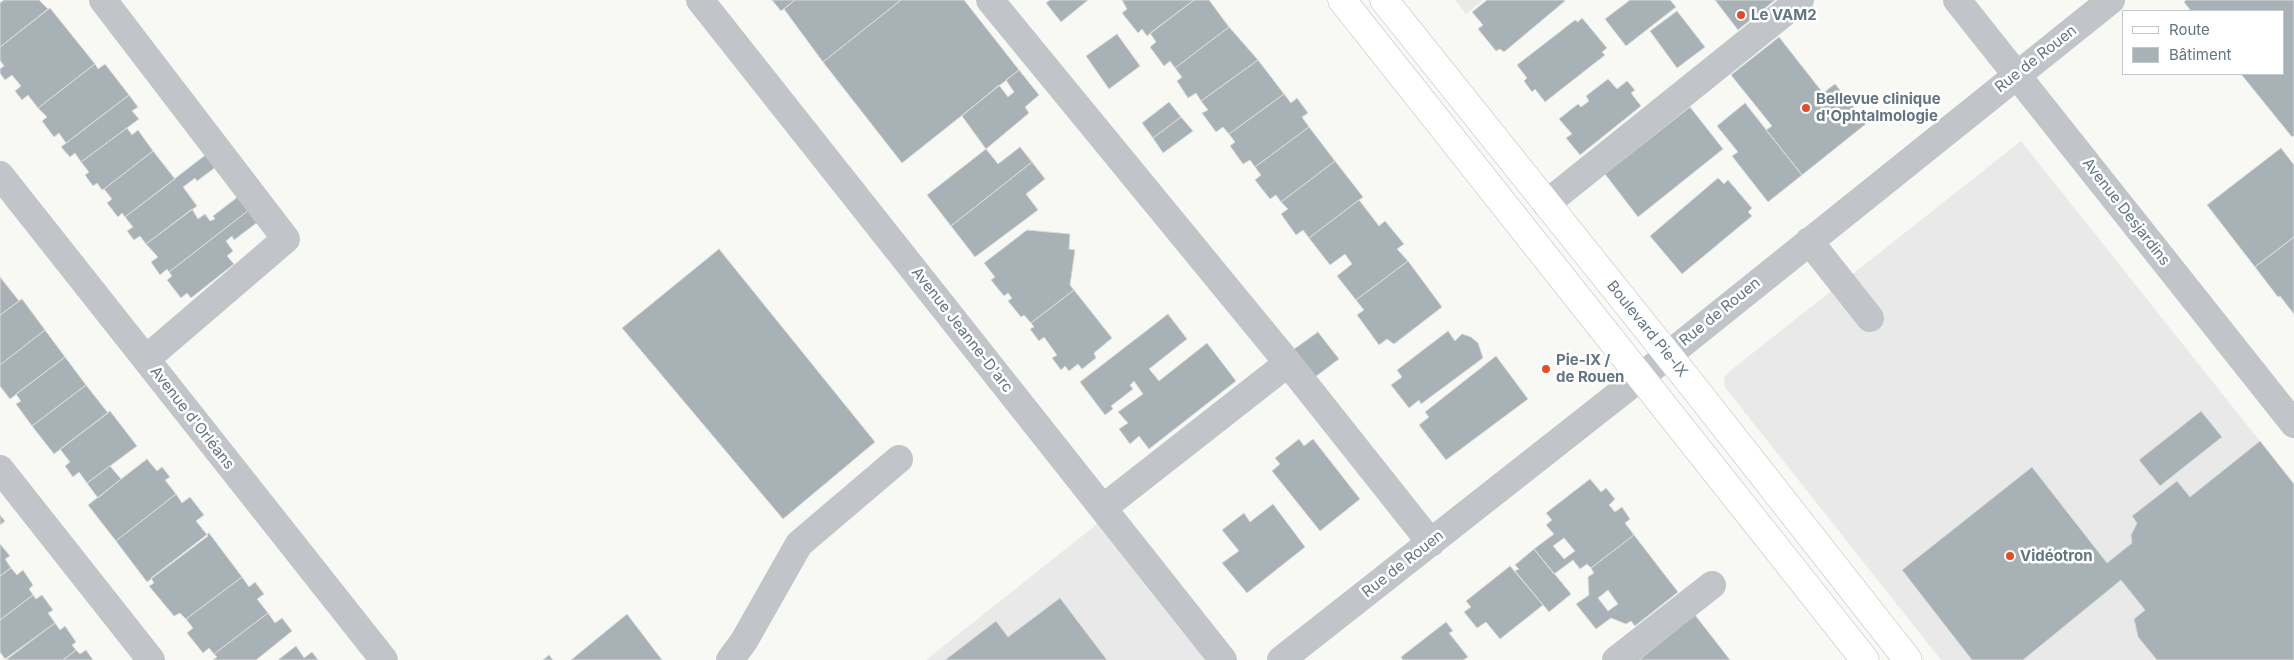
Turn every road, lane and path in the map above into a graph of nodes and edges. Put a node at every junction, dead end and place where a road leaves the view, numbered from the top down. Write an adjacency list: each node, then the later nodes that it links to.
1 (103, 0): 16 (street)
2 (700, 0): 22 (street, Avenue Jeanne-D'arc)
3 (990, 0): 17 (street)
4 (1342, 0): 18 (main road)
5 (1384, 0): 12 (main road, Boulevard Pie-IX)
6 (1800, 0): 12 (street)
7 (1957, 0): 10 (street, Avenue Desjardins)
8 (2113, 0): 9 (street); 10 (street, Rue de Rouen)
9 (2122, 10)
10 (2017, 74): 13 (street, Rue de Rouen); 19 (street, Avenue Desjardins)
11 (0, 175): 16 (street, Avenue d'Orléans)
12 (1546, 204): 15 (main road, Boulevard Pie-IX)
13 (1808, 241): 14 (street); 15 (street, Rue de Rouen)
14 (1870, 318)
15 (1667, 355): 18 (street, Rue de Rouen); 32 (main road, Boulevard Pie-IX)
16 (146, 359): 26 (street, Avenue d'Orléans)
17 (1288, 363): 22 (street); 23 (street)
18 (1642, 376): 23 (street, Rue de Rouen); 31 (main road)
19 (2294, 424)
20 (899, 460): 27 (street)
21 (0, 469): 25 (street)
22 (1103, 508): 28 (street, Avenue Jeanne-D'arc)
23 (1431, 543): 29 (street, Rue de Rouen)
24 (1712, 585): 30 (street)
25 (151, 660)
26 (384, 660)
27 (730, 660)
28 (1223, 660)
29 (1281, 660)
30 (1616, 660)
31 (1865, 660)
32 (1908, 660)

